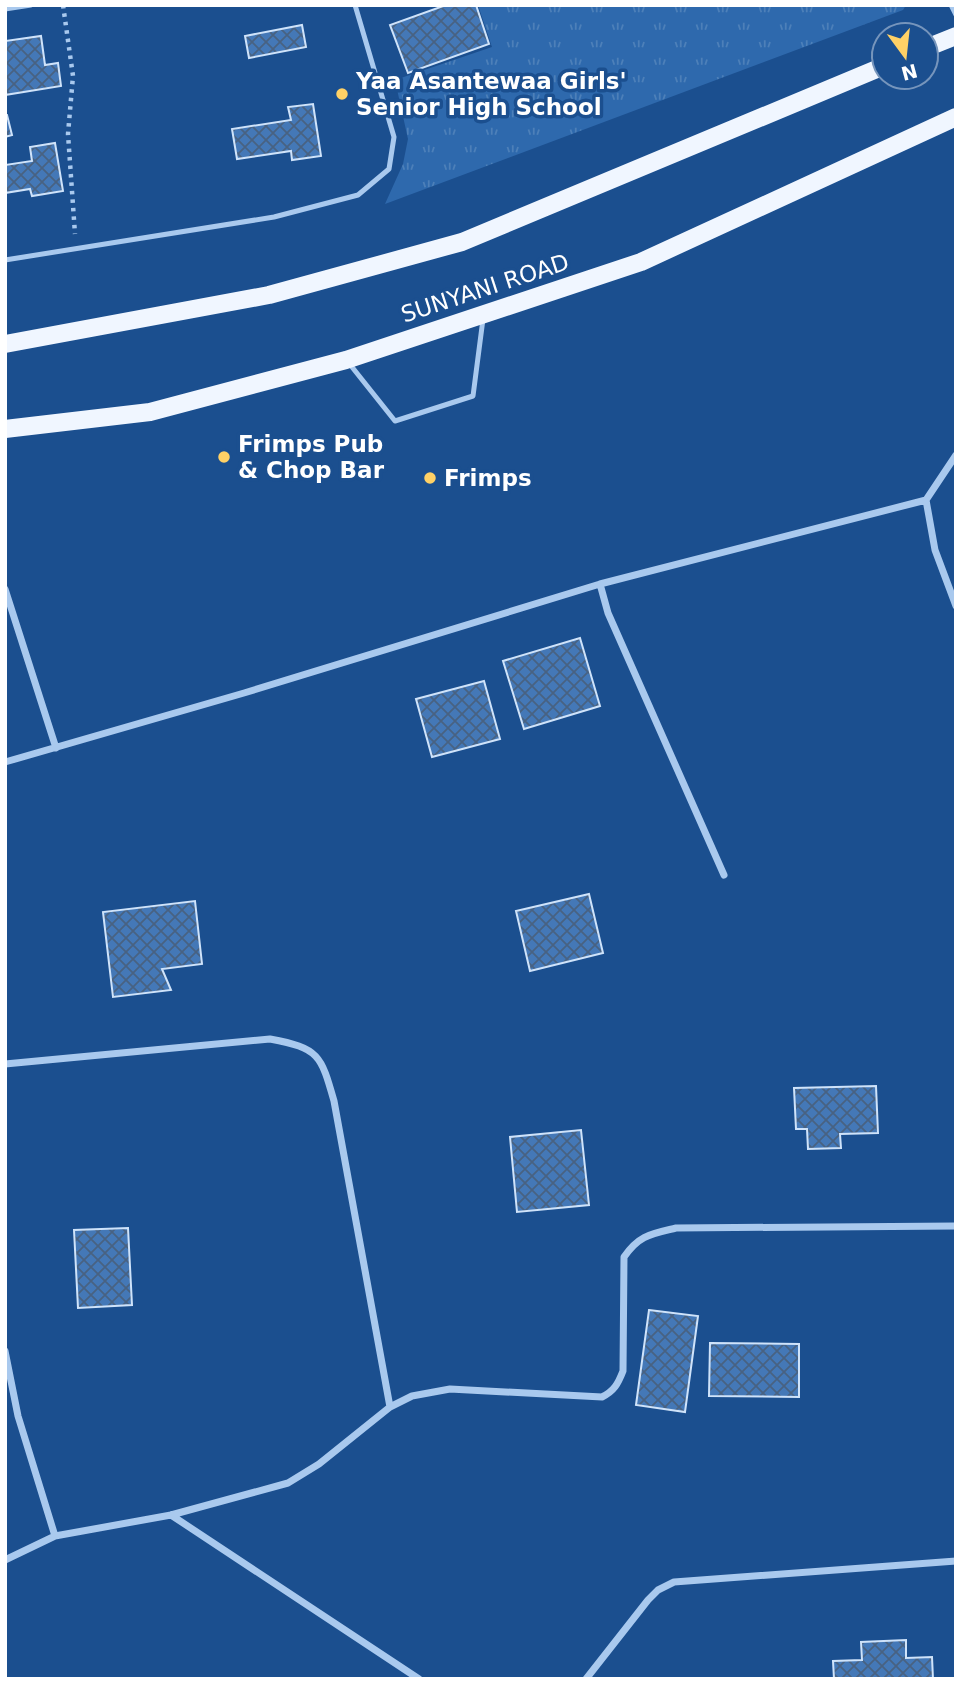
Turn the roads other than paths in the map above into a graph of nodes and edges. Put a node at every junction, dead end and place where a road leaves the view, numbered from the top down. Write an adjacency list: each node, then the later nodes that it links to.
1 (31, 5): 4 (lane)
2 (355, 5): 8 (lane)
3 (951, 5): 5 (lane)
4 (5, 9)
5 (956, 15)
6 (870, 71): 10 (main road)
7 (956, 117): 9 (main road, SUNYANI ROAD)
8 (5, 260)
9 (483, 314): 11 (main road, SUNYANI ROAD); 11 (lane)
10 (5, 344)
11 (346, 360): 12 (main road, SUNYANI ROAD)
12 (5, 429)
13 (956, 454): 14 (street)
14 (926, 500): 15 (street); 17 (street)
15 (600, 584): 18 (street); 20 (street)
16 (5, 589): 18 (street)
17 (956, 606)
18 (56, 748): 19 (street)
19 (5, 762)
20 (724, 875)
21 (5, 1064): 24 (street)
22 (956, 1226): 24 (street)
23 (5, 1351): 26 (street)
24 (390, 1407): 25 (street)
25 (171, 1515): 26 (street); 29 (street)
26 (55, 1536): 27 (street)
27 (5, 1560)
28 (956, 1561): 30 (street)
29 (419, 1679)
30 (586, 1679)

